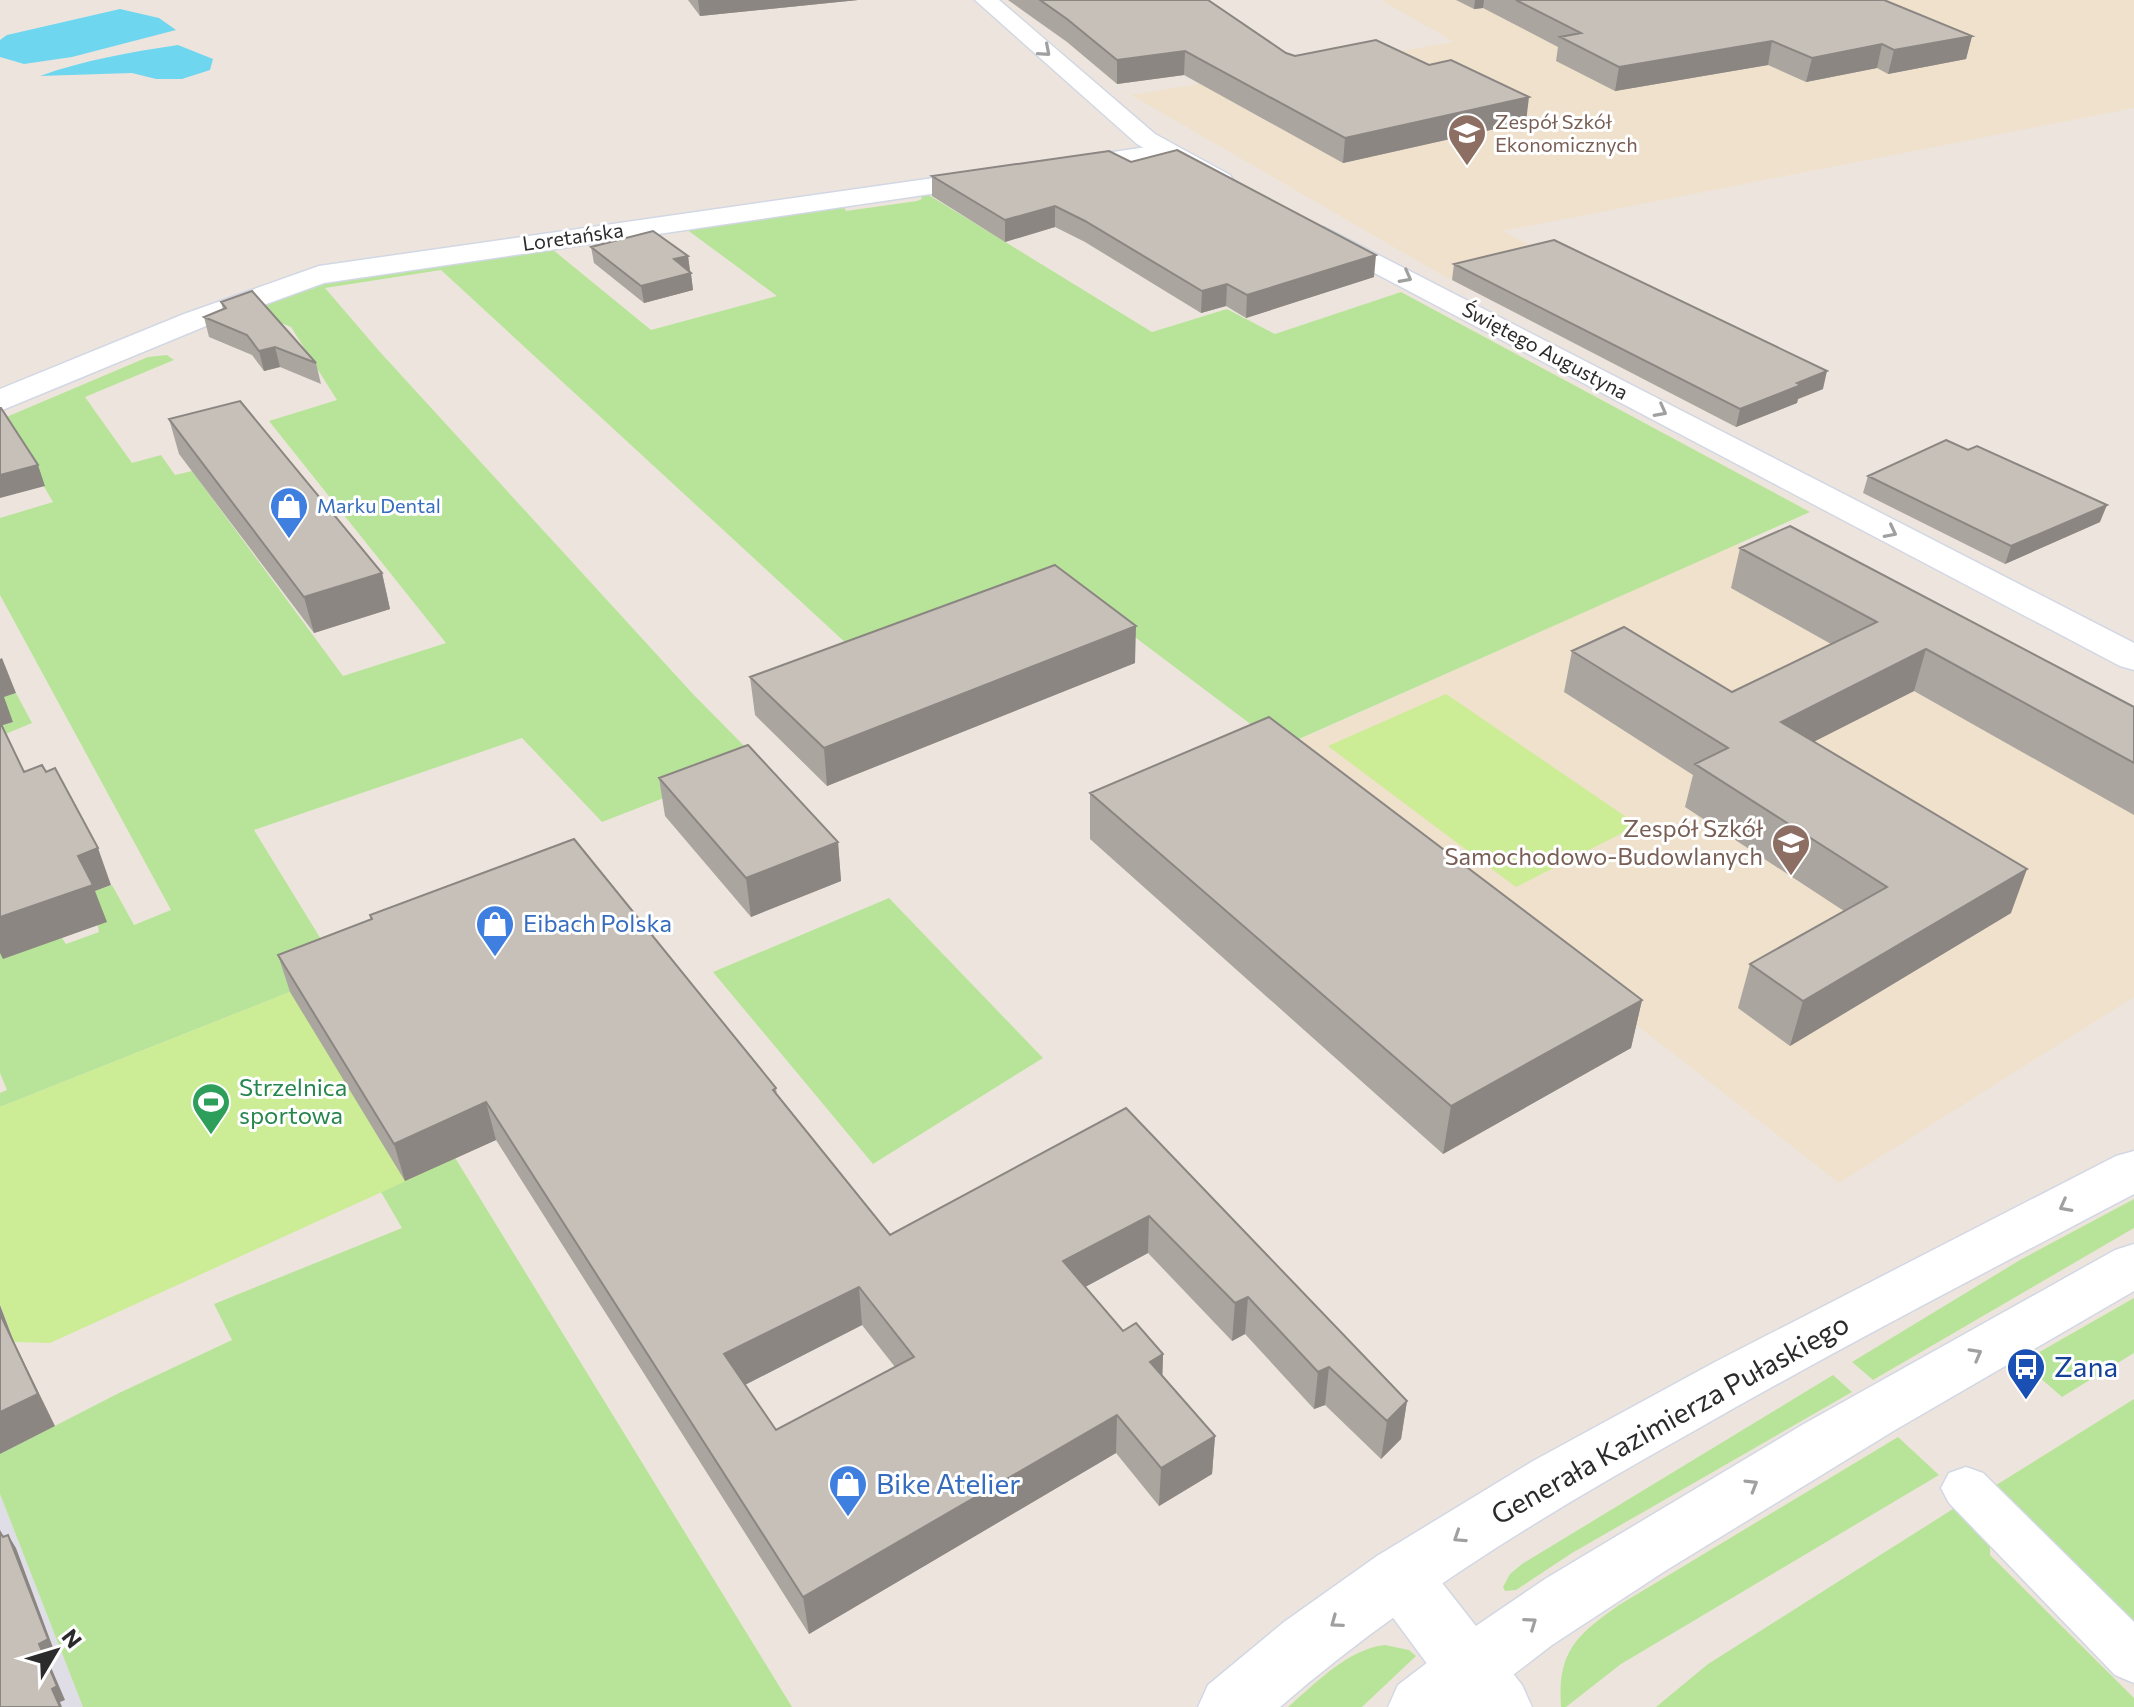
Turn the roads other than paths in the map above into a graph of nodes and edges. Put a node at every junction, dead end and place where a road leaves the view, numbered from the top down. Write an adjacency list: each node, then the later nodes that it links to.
1 (986, 0): 2 (street, one-way to 2)
2 (1167, 152): 3 (street); 5 (street, Loretańska)
3 (1252, 197)
4 (1294, 219): 6 (street, Świętego Augustyna, one-way to 6)
5 (0, 401)
6 (2134, 658)
7 (2134, 1170): 10 (street, Generała Kazimierza Pułaskiego, one-way to 10)
8 (2134, 1265): 12 (street, one-way to 8)
9 (1966, 1488): 11 (street)
10 (1399, 1576): 12 (street); 13 (street, Generała Kazimierza Pułaskiego, one-way to 13)
11 (2134, 1658)
12 (1462, 1694)
13 (1231, 1707)

